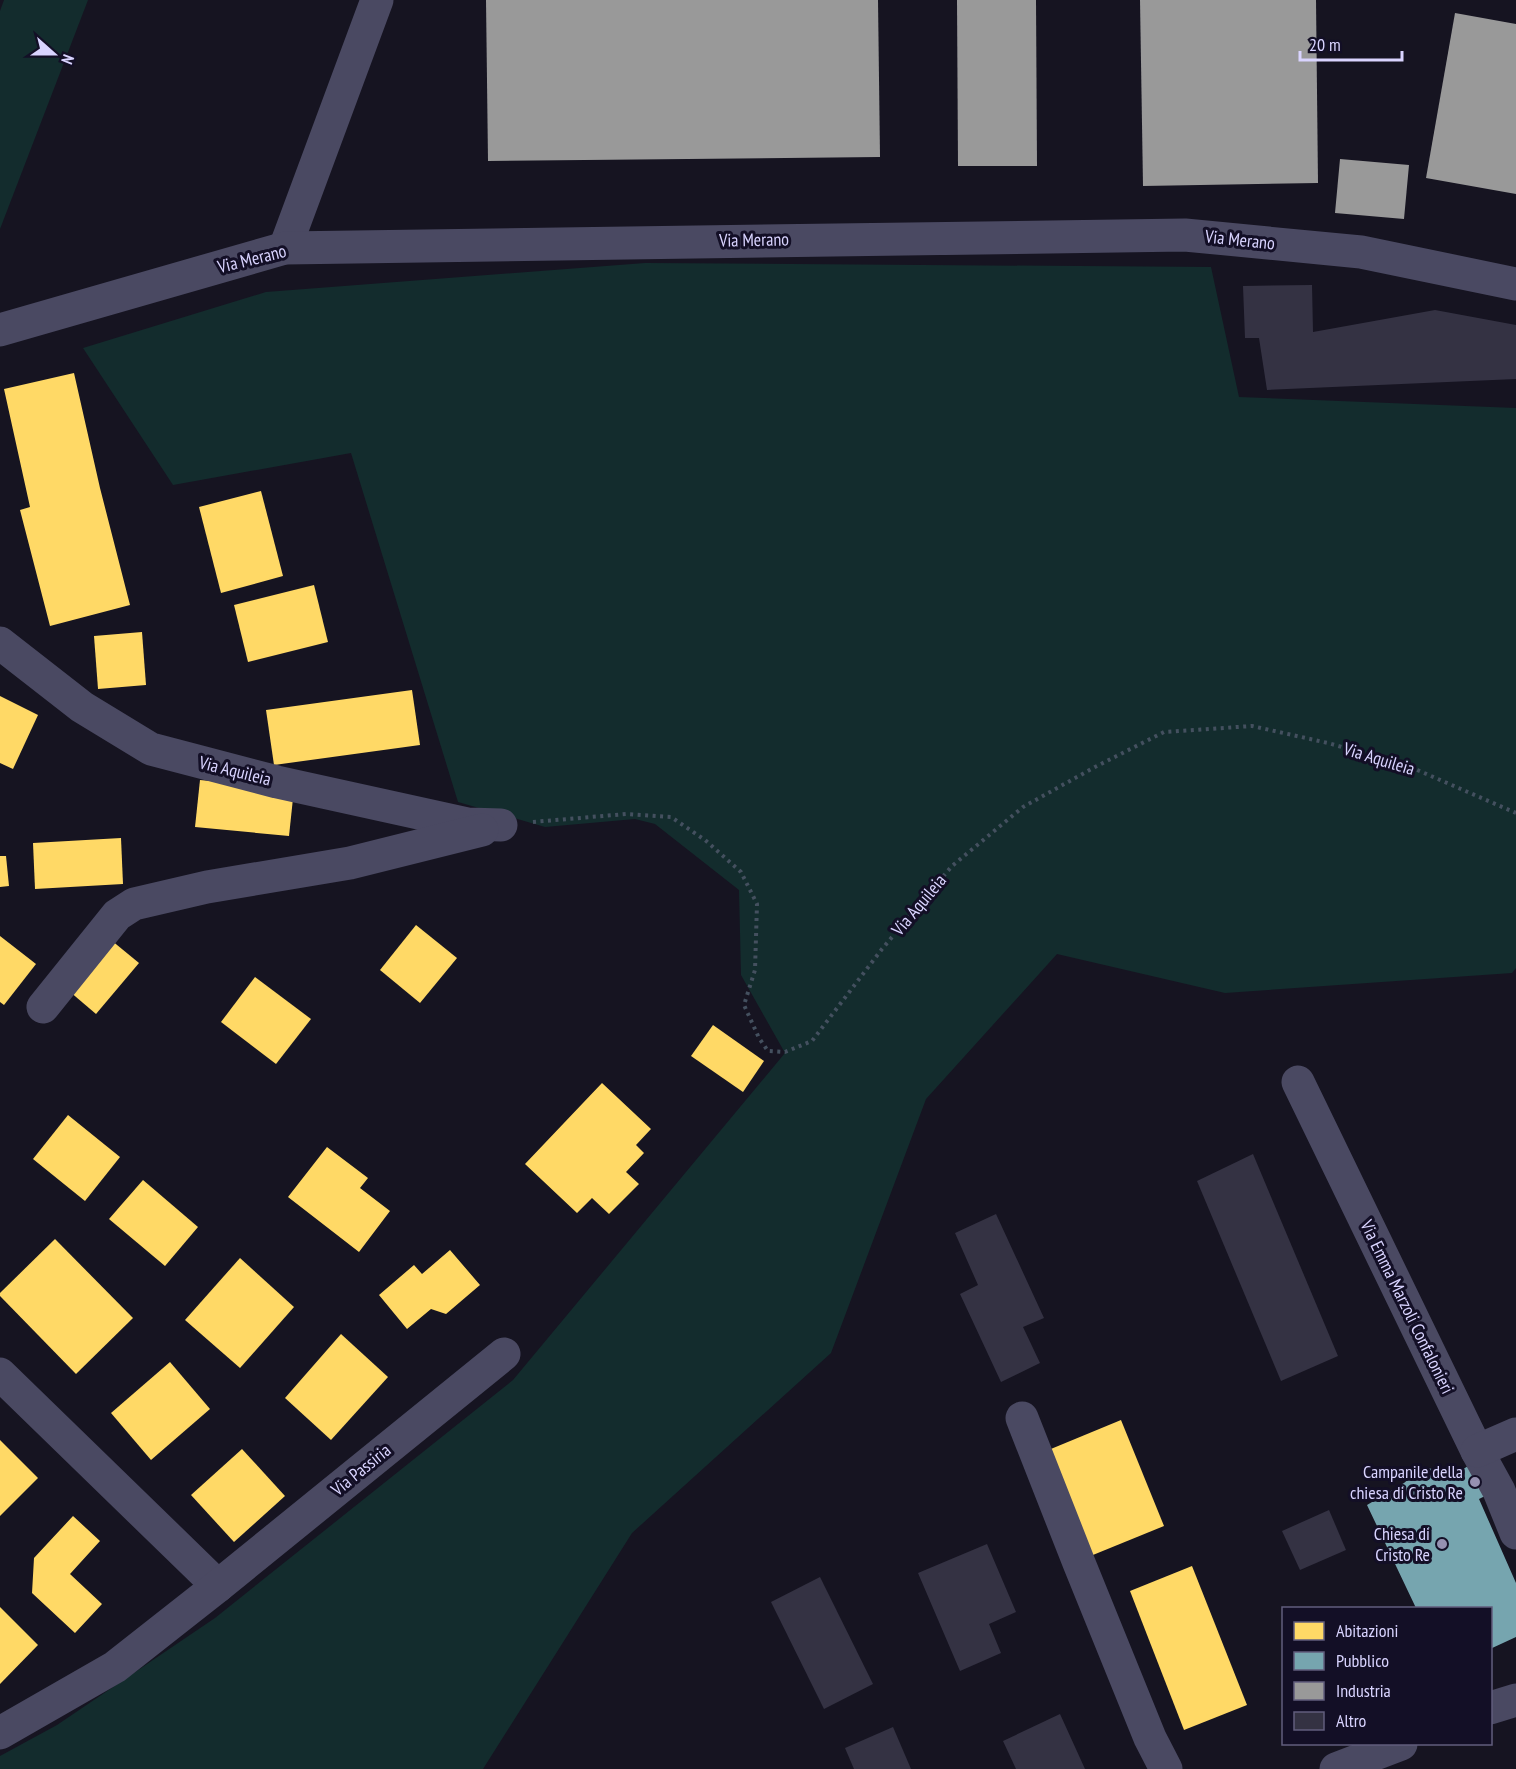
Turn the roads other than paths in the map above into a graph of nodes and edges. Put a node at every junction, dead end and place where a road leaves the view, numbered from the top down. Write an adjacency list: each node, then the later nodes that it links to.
1 (377, 0): 2 (street)
2 (285, 248): 3 (street, Via Merano); 4 (street, Via Merano)
3 (1516, 284)
4 (0, 330)
5 (0, 643): 6 (street, Via Aquileia)
6 (43, 1007)
7 (1298, 1082): 12 (street, Via Emma Marzoli Confalonieri)
8 (504, 1354): 14 (street, Via Passiria)
9 (0, 1374): 14 (street)
10 (1022, 1419): 19 (street)
11 (1516, 1434): 12 (street)
12 (1477, 1451): 13 (street, Via Emma Marzoli Confalonieri)
13 (1516, 1533)
14 (218, 1586): 17 (street, Via Passiria)
15 (1516, 1700): 16 (street)
16 (1492, 1708)
17 (0, 1733)
18 (1396, 1745): 20 (street)
19 (1166, 1769)
20 (1336, 1769)

